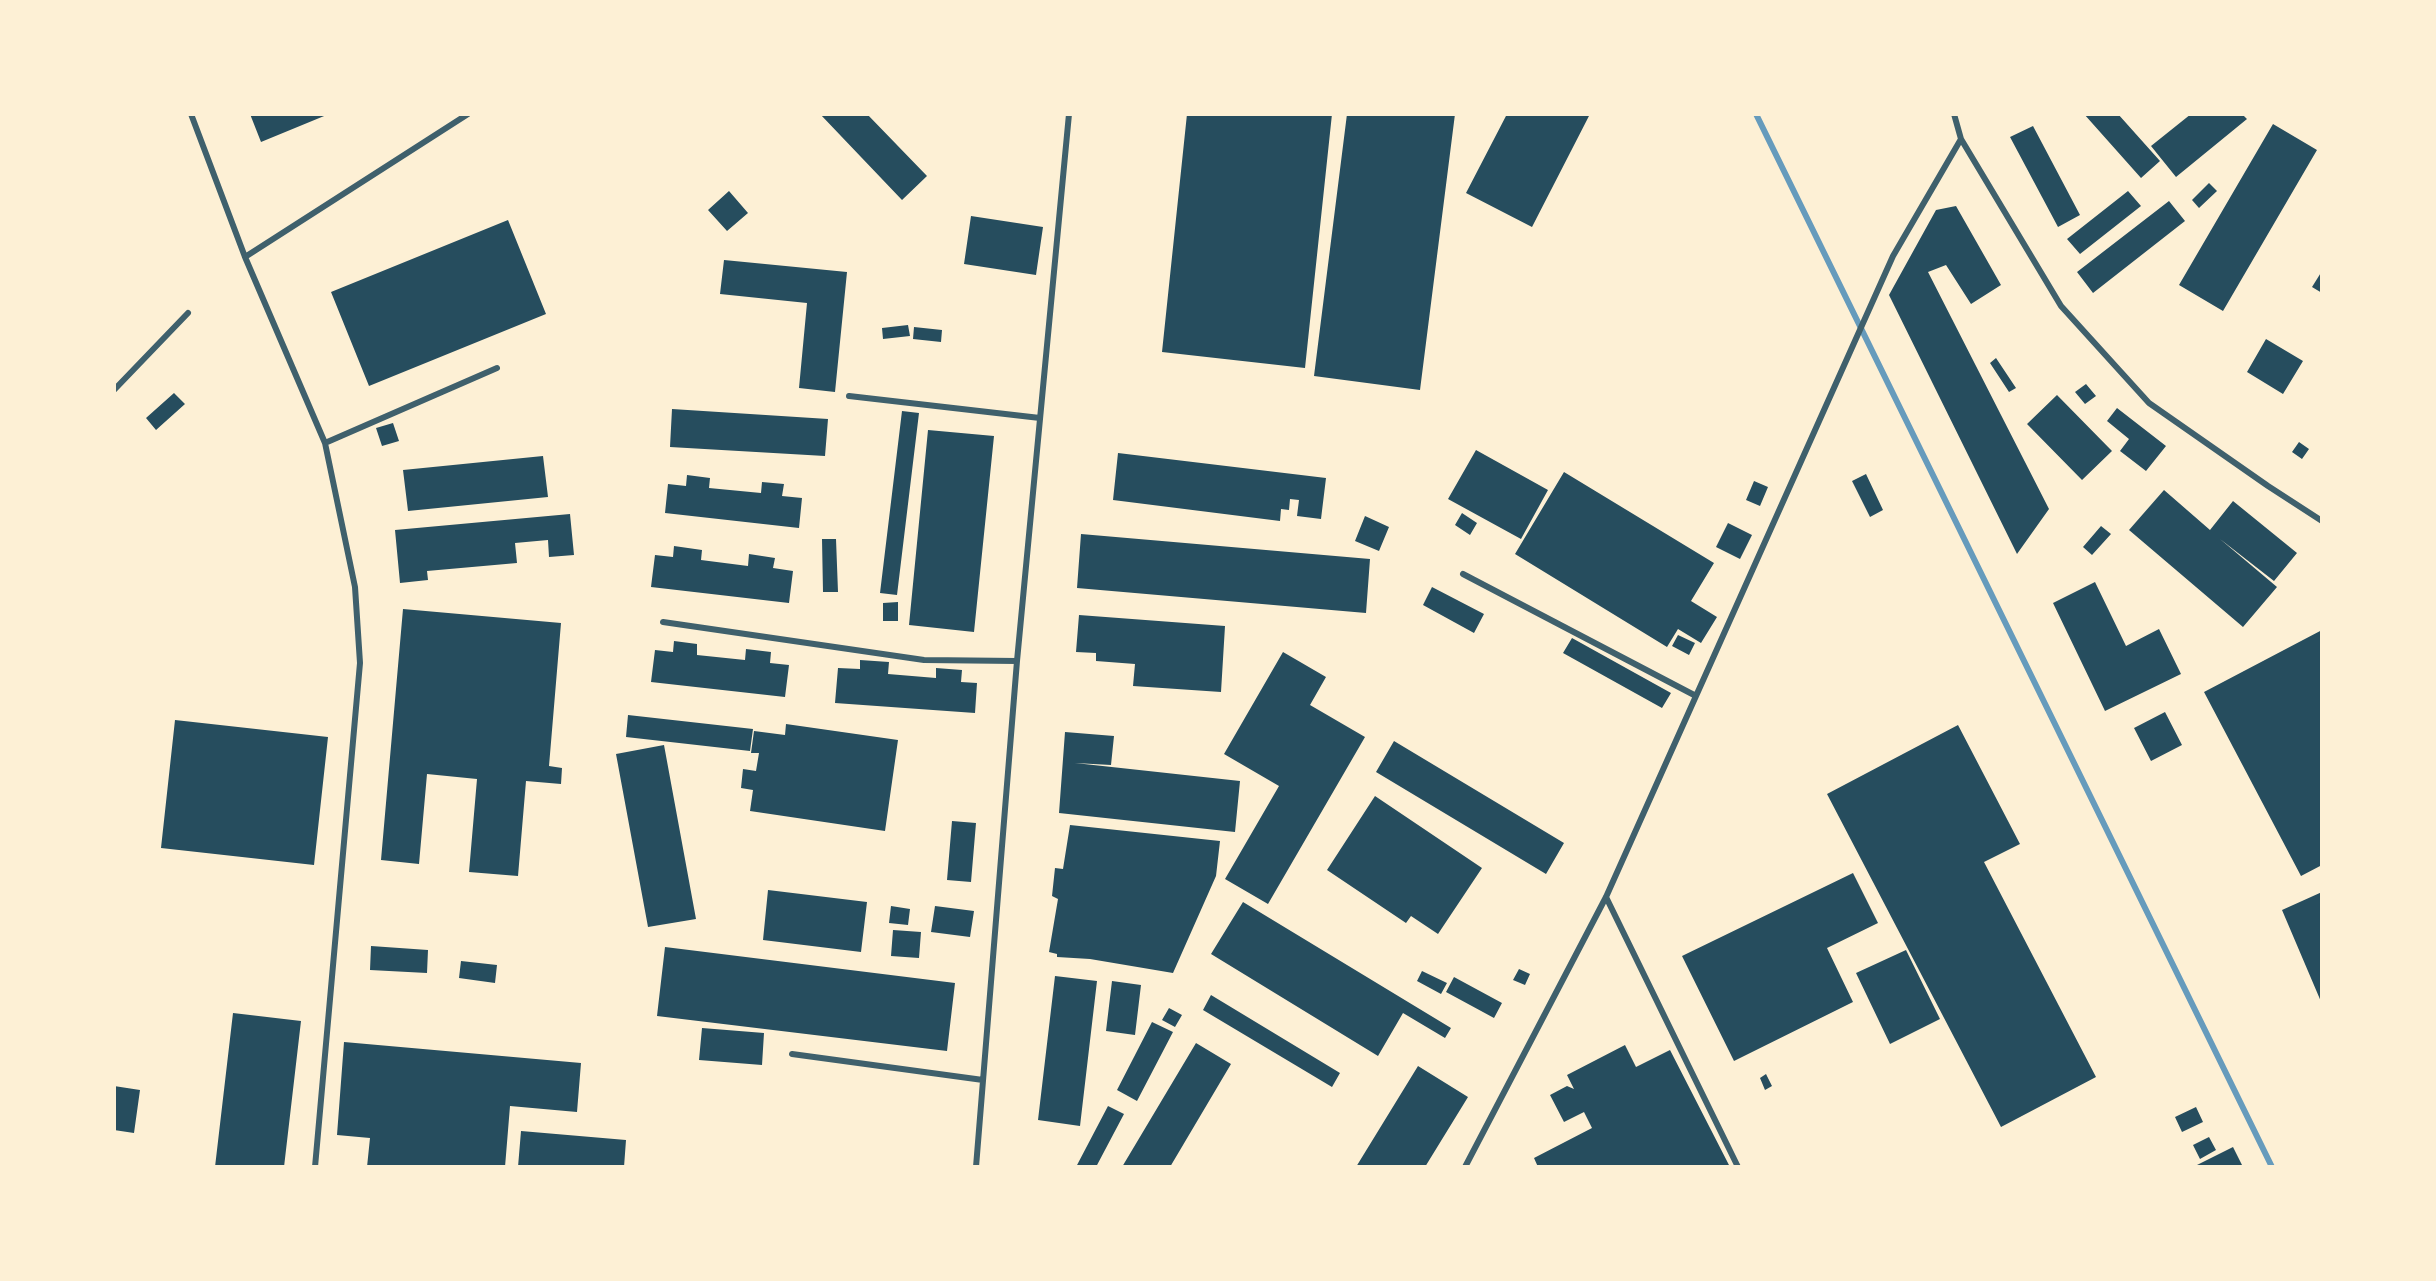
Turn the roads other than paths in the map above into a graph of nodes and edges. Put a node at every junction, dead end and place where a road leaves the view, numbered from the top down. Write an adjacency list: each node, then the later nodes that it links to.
1 (191, 114): 6 (lane)
2 (468, 114): 6 (lane)
3 (1069, 114): 11 (lane)
4 (1954, 114): 5 (lane)
5 (1961, 139): 13 (lane); 17 (lane)
6 (245, 257): 12 (lane)
7 (188, 313): 9 (lane)
8 (497, 368): 12 (lane)
9 (114, 390)
10 (849, 396): 11 (lane)
11 (1040, 418): 16 (lane)
12 (325, 443): 21 (lane)
13 (2322, 521)
14 (1463, 574): 17 (lane)
15 (663, 622): 16 (lane)
16 (1017, 661): 20 (lane)
17 (1696, 696): 18 (lane)
18 (1606, 897): 23 (lane); 24 (lane)
19 (792, 1054): 20 (lane)
20 (983, 1080): 22 (lane)
21 (315, 1167)
22 (976, 1167)
23 (1465, 1167)
24 (1738, 1167)

